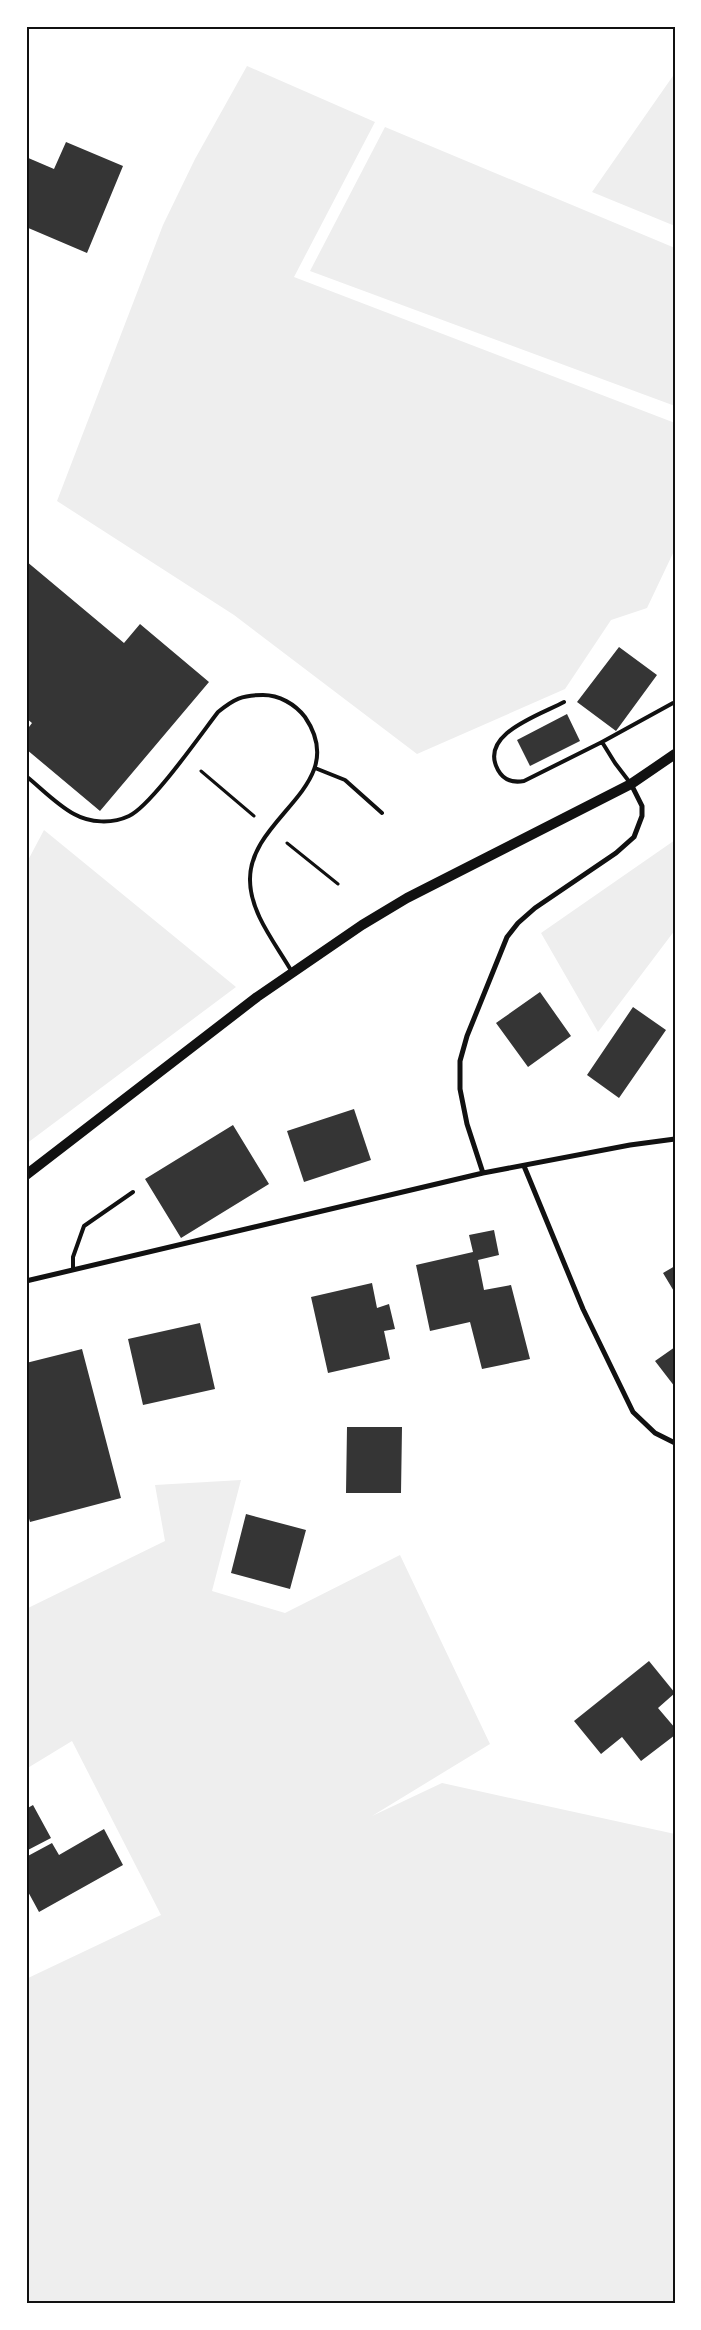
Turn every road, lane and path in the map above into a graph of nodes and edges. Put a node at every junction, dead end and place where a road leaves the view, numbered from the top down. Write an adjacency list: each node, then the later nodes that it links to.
1 (564, 702): 3 (lane)
2 (673, 704): 3 (lane)
3 (602, 742): 8 (lane)
4 (675, 754): 8 (main road)
5 (315, 768): 7 (lane); 9 (lane); 13 (lane)
6 (201, 771): 10 (path)
7 (26, 776)
8 (631, 784): 13 (main road); 16 (street)
9 (382, 813)
10 (260, 821)
11 (283, 840): 12 (path)
12 (338, 884)
13 (292, 972): 17 (main road)
14 (675, 1139): 15 (street)
15 (524, 1166): 16 (street); 21 (street)
16 (483, 1173): 19 (street)
17 (26, 1176)
18 (133, 1192): 19 (lane)
19 (73, 1270): 20 (street)
20 (26, 1281)
21 (675, 1443)

